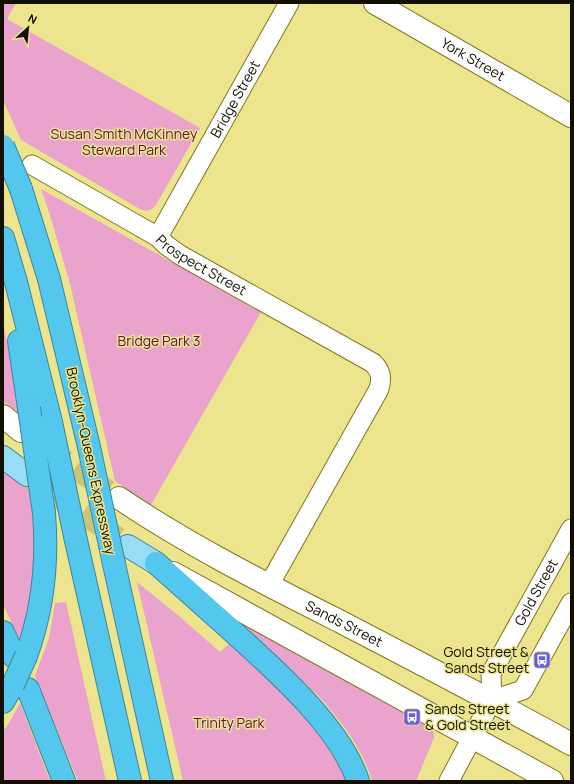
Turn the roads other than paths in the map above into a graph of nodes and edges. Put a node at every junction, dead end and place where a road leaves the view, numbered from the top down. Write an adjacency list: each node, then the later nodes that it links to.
1 (289, 3): 6 (street, Bridge Street)
2 (375, 3): 3 (main road, York Street)
3 (571, 116)
4 (3, 146): 25 (highway, Brooklyn-Queens Expressway, bridge)
5 (32, 165): 6 (street, Prospect Street)
6 (158, 237): 17 (street, Prospect Street)
7 (3, 238): 8 (highway)
8 (16, 282): 20 (highway, bridge); 27 (highway, bridge)
9 (3, 416): 10 (main road)
10 (21, 431)
11 (3, 458): 12 (main road)
12 (27, 475)
13 (119, 498): 17 (main road, Sands Street)
14 (571, 529): 22 (street, Gold Street)
15 (128, 546): 16 (main road)
16 (156, 563): 23 (main road); 30 (highway)
17 (268, 585): 22 (main road, Sands Street)
18 (571, 603): 22 (street)
19 (3, 632): 20 (highway)
20 (20, 657): 21 (highway, bridge)
21 (15, 692): 26 (highway)
22 (492, 700): 23 (street, Gold Street); 24 (main road, Sands Street)
23 (473, 737): 31 (street, Gold Street); 32 (main road)
24 (571, 744)
25 (156, 751): 28 (highway, Brooklyn-Queens Expressway); 29 (highway)
26 (64, 781)
27 (130, 781)
28 (162, 781)
29 (167, 781)
30 (358, 781)
31 (450, 781)
32 (552, 781)

